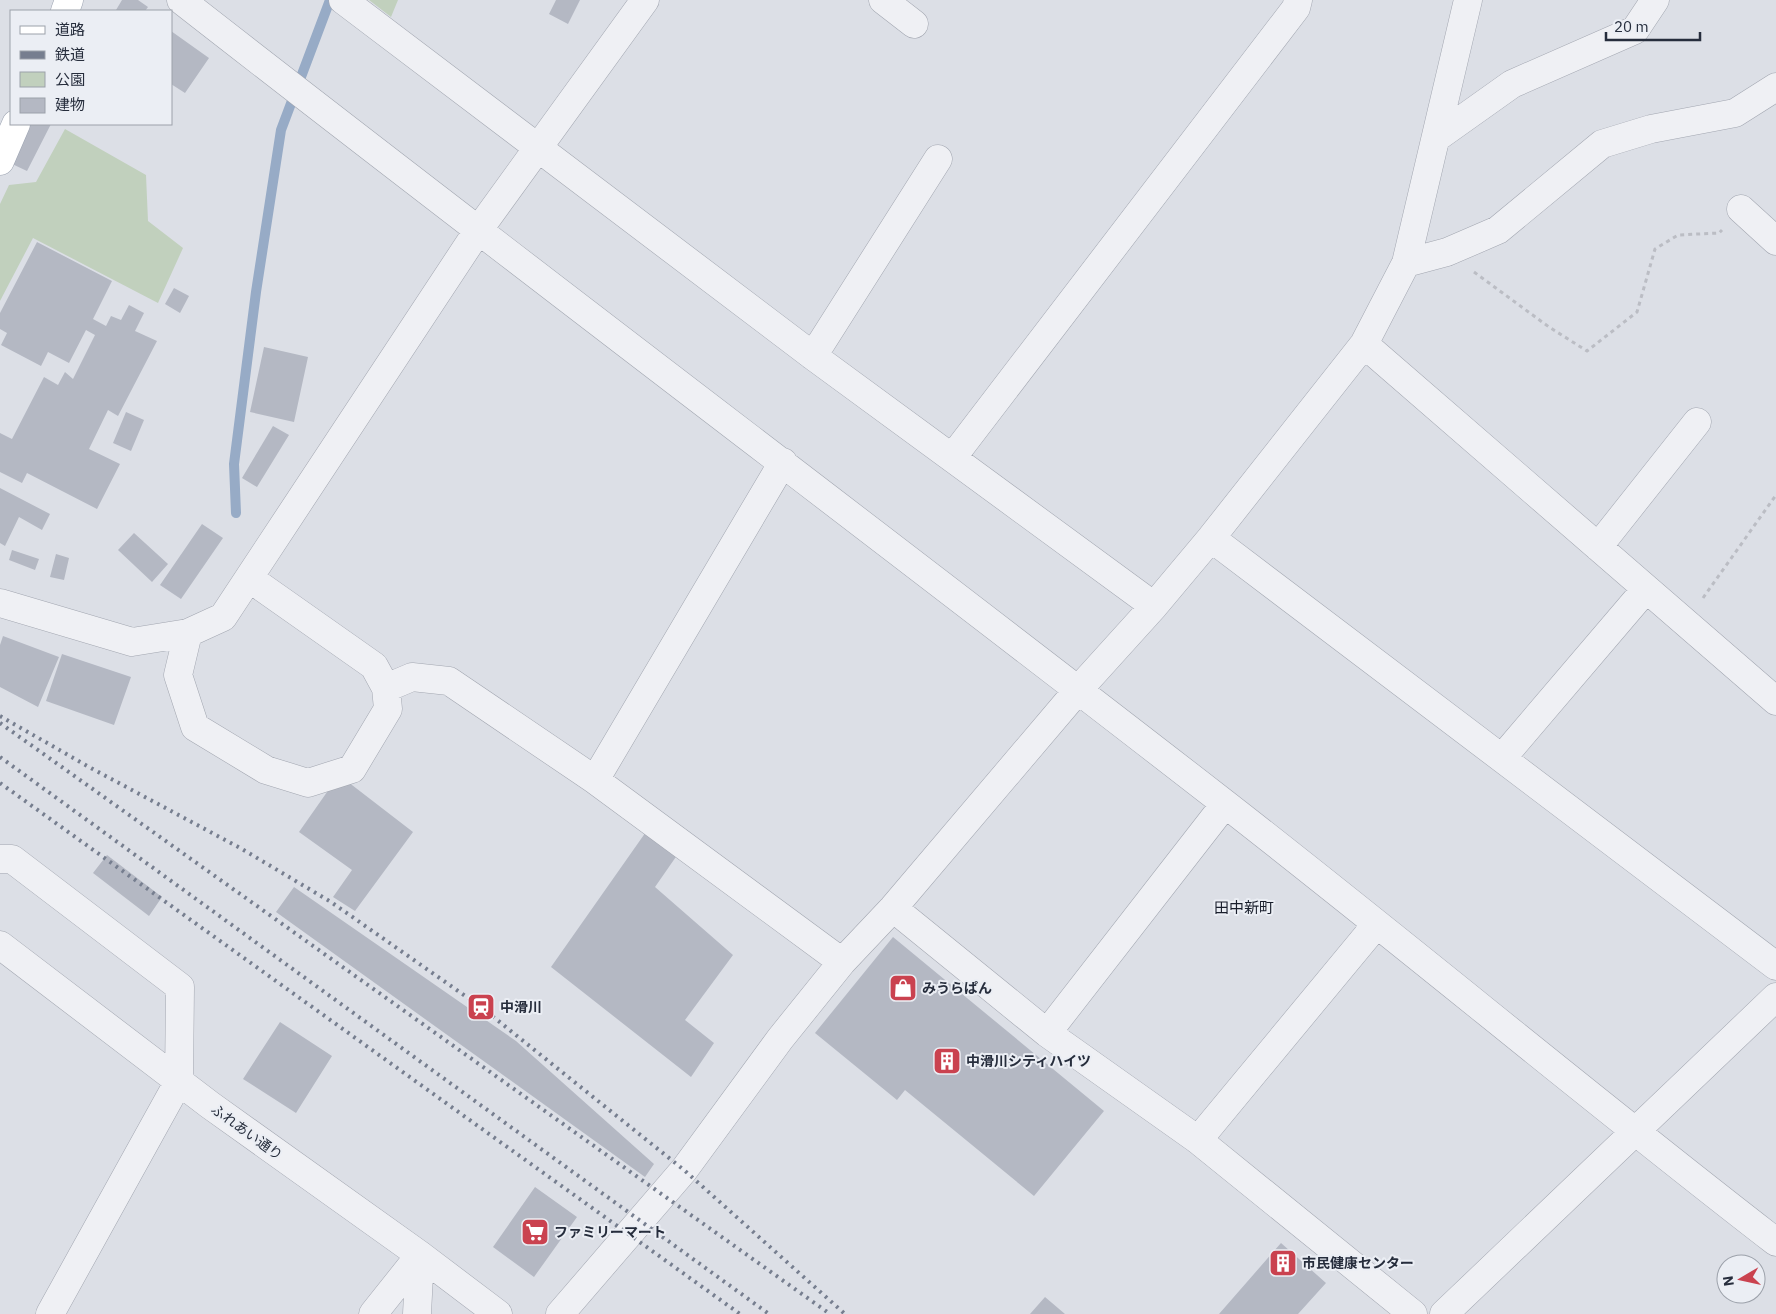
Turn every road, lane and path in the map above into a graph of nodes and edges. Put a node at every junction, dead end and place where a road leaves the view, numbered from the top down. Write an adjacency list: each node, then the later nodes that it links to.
1 (180, 0): 16 (street)
2 (343, 0): 12 (street)
3 (645, 0): 12 (street)
4 (883, 0): 8 (street)
5 (1468, 0): 11 (street)
6 (1654, 0): 11 (street)
7 (1290, 2): 23 (street)
8 (914, 24)
9 (1776, 87): 18 (street)
10 (16, 125): 14 (main road)
11 (1436, 138): 19 (street)
12 (537, 149): 16 (street); 21 (street)
13 (938, 159): 21 (street)
14 (0, 161)
15 (1741, 209): 17 (street); 18 (path)
16 (478, 232): 24 (street); 28 (street)
17 (1776, 241)
18 (1447, 252): 19 (street)
19 (1406, 263): 20 (street)
20 (1364, 344): 26 (street); 27 (street)
21 (813, 356): 23 (street)
22 (1697, 422): 27 (street)
23 (952, 458): 31 (street)
24 (783, 462): 35 (street); 38 (street)
25 (1776, 495): 32 (path)
26 (1211, 538): 31 (street); 37 (street)
27 (1598, 547): 29 (street)
28 (249, 578): 33 (street); 34 (street)
29 (1646, 589): 32 (street); 37 (street)
30 (0, 603): 33 (street)
31 (1154, 606): 35 (street)
32 (1686, 623): 36 (street)
33 (188, 633): 34 (street)
34 (386, 688): 38 (street)
35 (1078, 690): 39 (street); 41 (street)
36 (1776, 702)
37 (1502, 758): 45 (street)
38 (595, 780): 44 (street)
39 (1225, 804): 42 (street); 47 (street)
40 (0, 859): 48 (street)
41 (893, 908): 44 (street); 47 (street)
42 (1376, 925): 49 (street); 50 (street)
43 (0, 945): 48 (street, ふれあい通り)
44 (842, 962): 57 (street)
45 (1776, 966)
46 (1776, 997): 49 (street)
47 (1046, 1033): 50 (street)
48 (179, 1081): 52 (street, ふれあい通り); 53 (street)
49 (1633, 1132): 51 (street); 59 (street)
50 (1198, 1140): 58 (street)
51 (1776, 1242)
52 (420, 1255): 54 (street); 55 (street); 56 (street, ふれあい通り)
53 (50, 1314)
54 (373, 1314)
55 (418, 1314)
56 (498, 1314)
57 (560, 1314)
58 (1413, 1314)
59 (1444, 1314)

